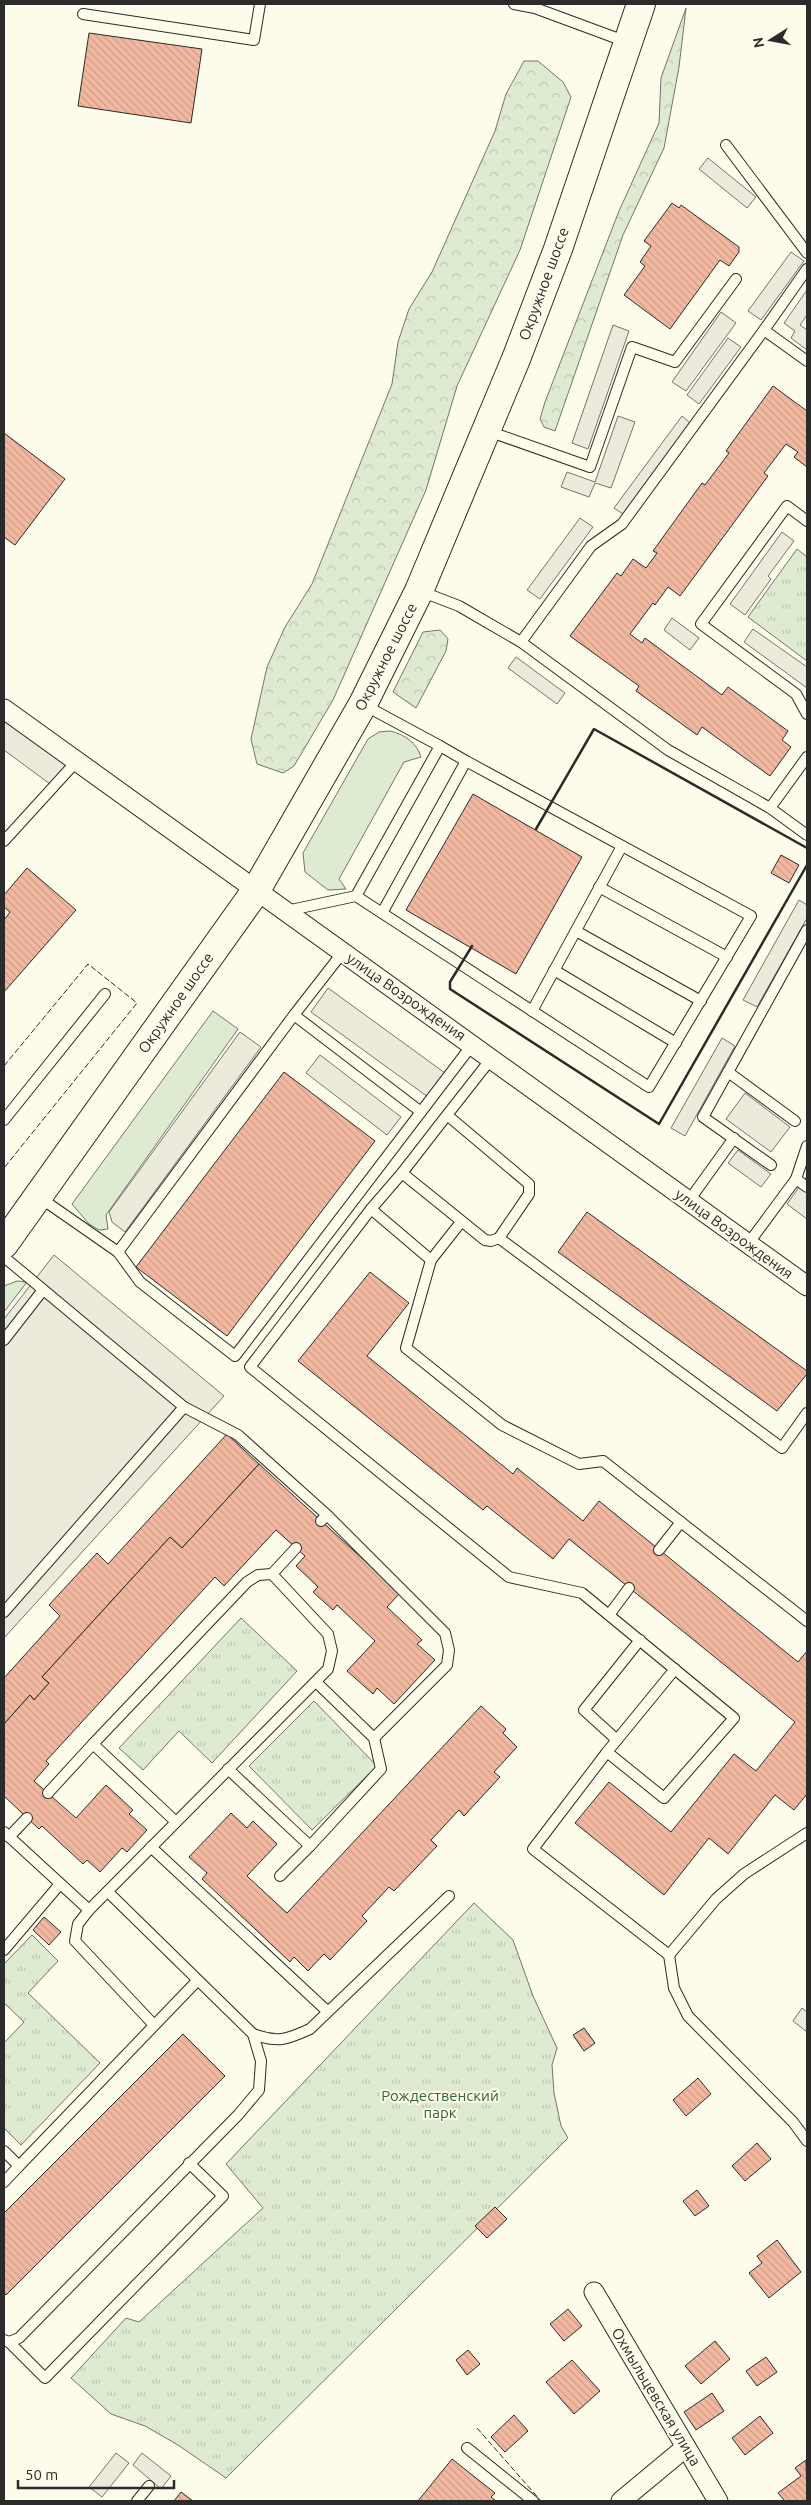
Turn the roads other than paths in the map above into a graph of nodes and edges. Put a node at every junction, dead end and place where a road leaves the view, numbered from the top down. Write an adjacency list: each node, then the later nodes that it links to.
1 (260, 4): 4 (lane)
2 (514, 4): 5 (lane)
3 (641, 4): 5 (main road, Окружное шоссе)
4 (84, 14)
5 (626, 42): 12 (main road, Окружное шоссе)
6 (726, 145): 7 (lane)
7 (807, 253)
8 (807, 269): 10 (lane)
9 (736, 279): 12 (lane)
10 (764, 330): 11 (lane); 15 (lane)
11 (807, 362)
12 (487, 430): 14 (main road, Окружное шоссе)
13 (807, 521): 18 (lane)
14 (419, 591): 15 (lane); 16 (main road, Окружное шоссе)
15 (521, 642): 23 (lane)
16 (362, 704): 19 (lane); 28 (main road, Окружное шоссе)
17 (4, 709): 22 (street, улица Возрождения)
18 (807, 714)
19 (440, 746): 21 (lane); 29 (lane)
20 (807, 756): 23 (lane)
21 (466, 761): 26 (lane); 31 (lane)
22 (76, 762): 25 (lane); 28 (street, улица Возрождения)
23 (770, 808): 24 (lane)
24 (807, 835)
25 (4, 841)
26 (622, 846): 27 (lane); 35 (lane)
27 (599, 887): 33 (lane); 35 (lane)
28 (255, 892): 30 (street, улица Возрождения); 55 (main road, Окружное шоссе)
29 (356, 896): 30 (lane); 31 (lane)
30 (284, 912): 34 (street, улица Возрождения)
31 (382, 913): 39 (lane)
32 (807, 930): 44 (lane)
33 (576, 931): 36 (lane); 38 (lane)
34 (342, 952): 40 (lane); 42 (street, улица Возрождения)
35 (727, 957): 38 (lane)
36 (554, 970): 39 (lane); 41 (lane)
37 (105, 994): 47 (lane)
38 (701, 1001): 41 (lane)
39 (532, 1010): 41 (lane)
40 (294, 1015): 45 (lane); 62 (lane)
41 (676, 1042)
42 (472, 1045): 43 (street, улица Возрождения); 45 (lane)
43 (491, 1059): 46 (lane); 56 (street, улица Возрождения)
44 (728, 1072): 48 (lane); 49 (lane)
45 (421, 1112): 62 (lane)
46 (447, 1115): 52 (lane); 59 (lane)
47 (4, 1120)
48 (795, 1121)
49 (734, 1138): 51 (lane); 56 (lane)
50 (807, 1146): 53 (lane)
51 (771, 1165)
52 (402, 1172): 57 (lane); 58 (lane)
53 (796, 1179): 54 (lane); 61 (lane)
54 (807, 1187)
55 (38, 1196): 60 (main road, Окружное шоссе); 62 (lane)
56 (688, 1202): 61 (street, улица Возрождения)
57 (371, 1209): 64 (lane); 76 (lane)
58 (462, 1222): 59 (lane); 64 (lane)
59 (499, 1238): 69 (lane)
60 (4, 1244)
61 (748, 1244): 65 (street, улица Возрождения)
62 (118, 1252)
63 (4, 1257): 66 (lane)
64 (431, 1260): 70 (lane)
65 (807, 1286)
66 (43, 1290): 67 (lane); 68 (lane)
67 (4, 1340)
68 (184, 1407): 75 (lane); 81 (lane)
69 (807, 1413)
70 (682, 1522): 72 (lane); 77 (lane)
71 (296, 1548): 73 (lane)
72 (659, 1550)
73 (272, 1574): 80 (lane); 83 (lane)
74 (629, 1588): 76 (lane)
75 (4, 1612)
76 (609, 1615): 78 (lane)
77 (807, 1621)
78 (640, 1640): 79 (lane); 82 (lane)
79 (675, 1669): 82 (lane); 84 (lane)
80 (316, 1682): 81 (lane); 85 (lane)
81 (374, 1738): 91 (lane)
82 (617, 1740): 84 (lane)
83 (93, 1744): 86 (lane); 88 (lane)
84 (607, 1752): 99 (lane)
85 (228, 1770): 88 (lane); 91 (lane)
86 (48, 1793)
87 (27, 1818): 90 (lane)
88 (174, 1821): 92 (lane)
89 (807, 1833): 99 (lane)
90 (6, 1835): 94 (lane)
91 (310, 1846): 93 (lane)
92 (151, 1847): 95 (lane); 101 (lane)
93 (280, 1876)
94 (60, 1884): 97 (lane); 98 (lane)
95 (108, 1892): 97 (lane); 100 (lane)
96 (449, 1896): 101 (lane)
97 (89, 1910): 102 (lane)
98 (4, 1950)
99 (669, 1955): 104 (lane)
100 (197, 1981): 102 (lane); 103 (lane)
101 (327, 2011): 103 (lane)
102 (154, 2025): 107 (lane)
103 (252, 2034): 106 (lane)
104 (807, 2141)
105 (4, 2151): 107 (lane)
106 (190, 2163): 110 (lane); 110 (lane)
107 (19, 2166): 108 (lane)
108 (4, 2182)
109 (594, 2292): 111 (street, Охмыльцевская улица)
110 (7, 2341)
111 (686, 2447): 116 (street); 117 (street, Охмыльцевская улица)
112 (467, 2448): 115 (lane)
113 (149, 2486): 114 (lane)
114 (137, 2501)
115 (533, 2501)
116 (621, 2501)
117 (718, 2501)

